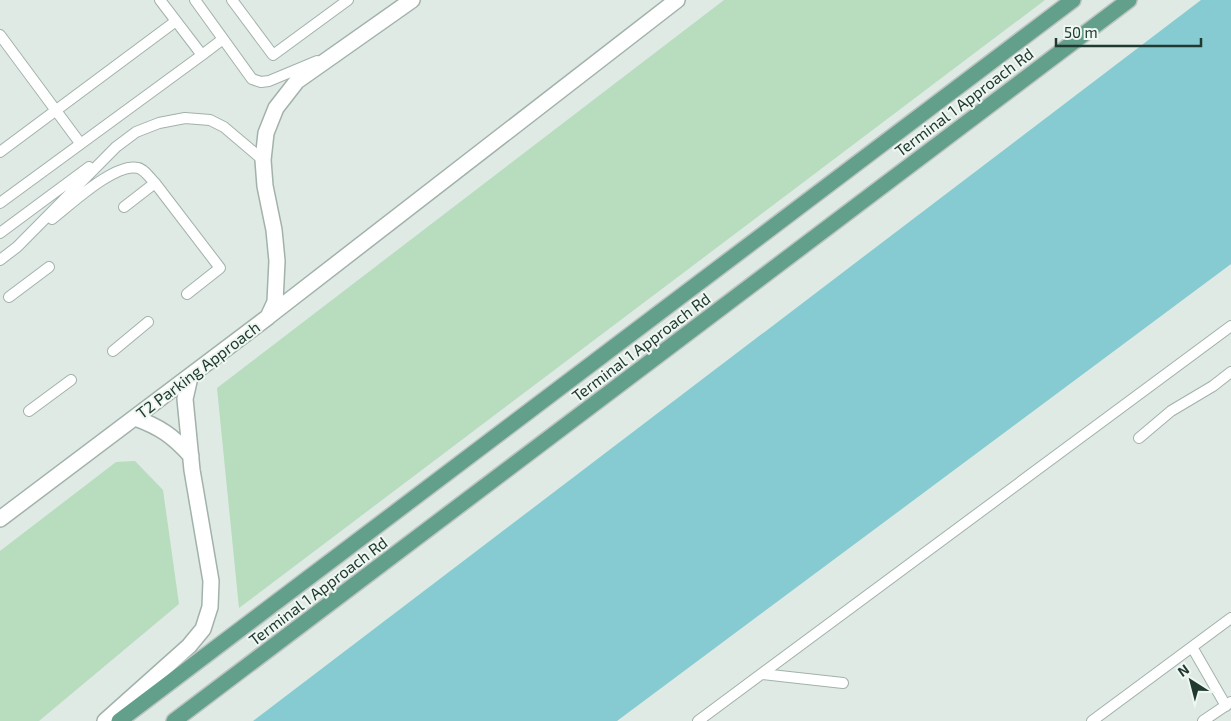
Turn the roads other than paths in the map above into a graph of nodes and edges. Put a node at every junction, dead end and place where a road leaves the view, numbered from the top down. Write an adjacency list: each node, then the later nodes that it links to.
1 (160, 0): 9 (lane)
2 (195, 0): 11 (lane)
3 (232, 0): 4 (lane)
4 (348, 0)
5 (412, 0): 12 (street, T2 Parking Approach)
6 (677, 0): 28 (street)
7 (1073, 0): 46 (main road, Terminal 1 Approach Rd)
8 (1129, 0): 47 (main road, Terminal 1 Approach Rd)
9 (176, 21): 13 (lane); 14 (lane)
10 (0, 35): 14 (lane)
11 (223, 39): 12 (lane); 13 (lane)
12 (354, 41): 18 (street, T2 Parking Approach)
13 (202, 55): 15 (lane)
14 (56, 111): 15 (lane); 17 (lane)
15 (80, 143): 20 (lane)
16 (116, 147): 18 (lane); 22 (lane); 23 (lane)
17 (0, 152)
18 (262, 160): 28 (street, T2 Parking Approach)
19 (155, 183): 21 (lane); 23 (lane); 26 (lane)
20 (0, 203)
21 (124, 207)
22 (0, 233)
23 (17, 247): 24 (lane)
24 (0, 260)
25 (49, 267): 27 (lane)
26 (187, 294)
27 (9, 297)
28 (268, 317): 33 (street, T2 Parking Approach)
29 (148, 322): 31 (lane)
30 (1231, 326): 42 (lane)
31 (112, 351)
32 (1231, 372): 37 (lane)
33 (190, 377): 36 (street, T2 Parking Approach); 38 (street)
34 (71, 380): 35 (lane)
35 (29, 411)
36 (134, 418): 38 (street); 39 (street, T2 Parking Approach)
37 (1140, 438)
38 (191, 456): 45 (street)
39 (0, 519)
40 (1231, 618): 41 (lane)
41 (1192, 647): 44 (lane); 49 (lane)
42 (762, 674): 43 (lane); 48 (lane)
43 (843, 683)
44 (1228, 704): 50 (lane)
45 (105, 721)
46 (118, 721)
47 (174, 721)
48 (698, 721)
49 (1092, 721)
50 (1203, 721)

